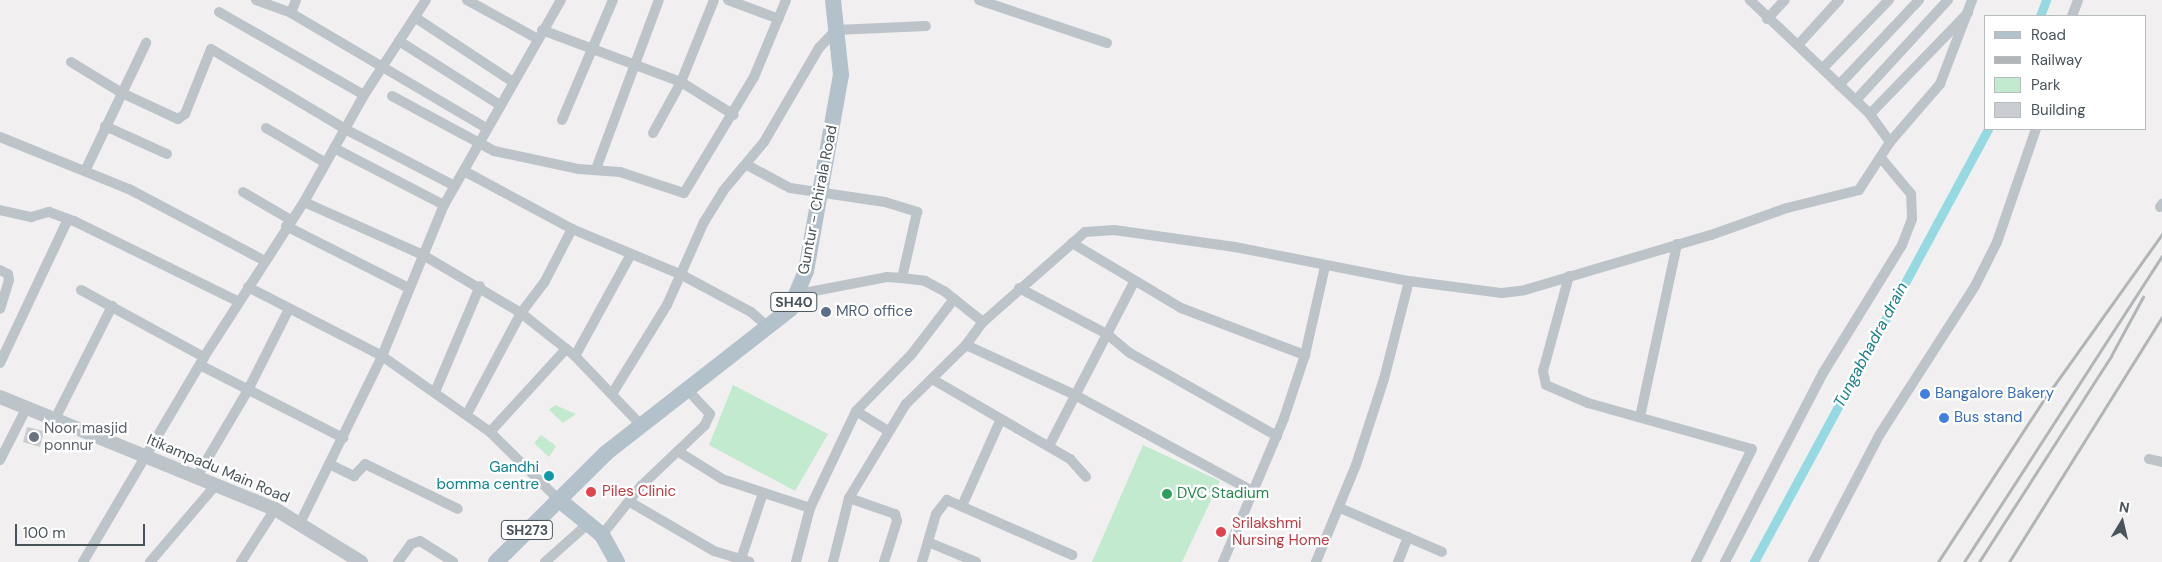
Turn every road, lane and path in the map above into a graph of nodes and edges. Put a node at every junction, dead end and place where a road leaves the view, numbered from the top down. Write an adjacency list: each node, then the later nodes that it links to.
1 (256, 0): 22 (street)
2 (296, 0): 22 (street)
3 (426, 0): 25 (street)
4 (467, 0): 30 (street)
5 (613, 0): 35 (street)
6 (658, 0): 37 (street)
7 (714, 0): 41 (street)
8 (728, 0): 26 (street)
9 (786, 0): 26 (street)
10 (833, 0): 29 (main road, Guntur - Chirala Road / SH40)
11 (979, 0): 33 (street)
12 (1750, 0): 27 (street)
13 (1785, 0): 27 (street)
14 (1839, 0): 34 (street)
15 (1889, 0): 39 (street)
16 (1919, 0): 42 (street)
17 (1948, 0): 46 (street)
18 (1972, 0): 23 (street)
19 (2078, 0): 24 (street)
20 (559, 1): 30 (street)
21 (219, 12): 44 (street)
22 (290, 13): 38 (street)
23 (1968, 13): 48 (street); 58 (street)
24 (2072, 15)
25 (416, 18): 31 (street); 40 (street)
26 (779, 19): 49 (street)
27 (1767, 19): 34 (street)
28 (926, 26): 29 (street)
29 (836, 30): 64 (street); 70 (main road, Guntur - Chirala Road / SH40)
30 (539, 34): 35 (street); 40 (street)
31 (399, 41): 38 (street); 47 (street)
32 (146, 43): 43 (street)
33 (1107, 43)
34 (1798, 45): 39 (street)
35 (592, 49): 37 (street); 50 (street)
36 (71, 62): 43 (street)
37 (634, 64): 41 (street); 65 (street)
38 (384, 67): 44 (street); 54 (street)
39 (1823, 68): 42 (street)
40 (512, 82): 47 (street)
41 (681, 82): 49 (street); 56 (street)
42 (1839, 85): 46 (street)
43 (122, 93): 51 (street); 53 (street)
44 (364, 95): 53 (street)
45 (392, 96): 59 (street)
46 (1856, 100): 48 (street)
47 (500, 105): 54 (street)
48 (1870, 114): 58 (street)
49 (734, 115): 65 (street)
50 (562, 120)
51 (105, 126): 61 (street); 66 (street)
52 (266, 128): 63 (street)
53 (345, 128): 60 (street); 68 (street)
54 (486, 128): 59 (street)
55 (2036, 130): 177 (street)
56 (653, 133)
57 (0, 137): 66 (street)
58 (1890, 142): 62 (street)
59 (478, 144): 65 (street); 67 (street)
60 (334, 148): 63 (street); 72 (street)
61 (167, 154)
62 (1880, 159): 78 (street); 176 (street)
63 (326, 162): 71 (street)
64 (747, 165): 70 (street); 84 (street)
65 (596, 169)
66 (86, 170): 81 (street)
67 (464, 171): 68 (street); 76 (street)
68 (455, 186): 72 (street)
69 (244, 192): 75 (street)
70 (821, 192): 86 (street); 97 (main road, Guntur - Chirala Road / SH40)
71 (304, 202): 75 (street); 80 (street)
72 (444, 205): 80 (street)
73 (0, 210): 74 (street)
74 (68, 219): 95 (street); 110 (street)
75 (289, 223): 81 (street); 91 (street)
76 (572, 229): 79 (street); 100 (street)
77 (1072, 243): 82 (street); 88 (street); 92 (street)
78 (1677, 244): 85 (street); 121 (street)
79 (631, 254): 84 (street); 107 (street)
80 (423, 255): 90 (street); 91 (street)
81 (265, 261): 89 (street)
82 (1325, 266): 87 (street); 108 (street)
83 (0, 270): 98 (street)
84 (682, 275): 102 (street); 115 (street)
85 (1570, 276): 87 (street); 121 (street)
86 (902, 278): 94 (street); 97 (street)
87 (1409, 281): 146 (street)
88 (1134, 282): 103 (street); 108 (street)
89 (248, 286): 95 (street); 99 (street)
90 (480, 286): 100 (street); 114 (street)
91 (409, 288): 106 (street)
92 (1019, 288): 101 (street); 103 (street)
93 (81, 290): 96 (street)
94 (954, 299): 101 (street); 119 (street)
95 (239, 302): 109 (street)
96 (112, 306): 109 (street); 122 (street)
97 (790, 308): 102 (main road, Guntur - Chirala Road / SH40)
98 (0, 309)
99 (288, 309): 106 (street); 113 (street)
100 (521, 313): 105 (street); 120 (street)
101 (983, 322): 104 (street)
102 (768, 327): 112 (main road, Guntur - Chirala Road / SH40)
103 (1107, 334): 116 (street); 127 (street)
104 (966, 345): 111 (street); 116 (street)
105 (566, 349): 107 (street); 126 (street)
106 (382, 356): 114 (street); 128 (street)
107 (575, 356): 115 (street)
108 (1305, 356): 127 (street)
109 (202, 361): 113 (street); 131 (street)
110 (0, 363)
111 (932, 379): 123 (street); 125 (street)
112 (687, 389): 124 (main road, Guntur - Chirala Road / SH40); 130 (street)
113 (248, 390): 128 (street); 137 (street)
114 (434, 392): 120 (street)
115 (612, 394): 124 (street)
116 (1073, 394): 129 (street); 139 (street)
117 (0, 397): 118 (street, Itikampadu Main Road)
118 (26, 409): 122 (street, Itikampadu Main Road); 133 (street)
119 (856, 411): 125 (street); 145 (street)
120 (467, 414): 126 (street)
121 (1640, 416): 175 (street)
122 (55, 419): 131 (street, Itikampadu Main Road)
123 (1001, 419): 129 (street); 144 (street)
124 (641, 425): 142 (main road, Guntur - Chirala Road / SH40)
125 (887, 430): 141 (street)
126 (490, 432): 142 (street)
127 (1277, 436): 139 (street)
128 (343, 438): 135 (street)
129 (1049, 446): 136 (street)
130 (679, 452): 140 (street); 143 (street)
131 (146, 457): 137 (street, Itikampadu Main Road); 159 (street)
132 (2149, 459): 134 (street)
133 (0, 460)
134 (2162, 462)
135 (329, 464): 148 (street); 149 (street)
136 (1086, 477)
137 (196, 478): 138 (street, Itikampadu Main Road)
138 (215, 486): 147 (street, Itikampadu Main Road); 160 (street)
139 (1254, 492): 172 (street)
140 (763, 493): 145 (street); 157 (street)
141 (849, 498): 158 (street); 169 (street)
142 (558, 499): 150 (main road); 165 (main road, Guntur - Chirala Road / SH273)
143 (630, 502): 151 (street); 157 (street)
144 (962, 506): 153 (street); 155 (street)
145 (810, 508): 168 (street)
146 (1340, 508): 152 (street); 173 (street)
147 (275, 509): 149 (street, Itikampadu Main Road); 161 (street)
148 (458, 509)
149 (300, 523): 156 (street, Itikampadu Main Road)
150 (589, 523): 151 (main road); 166 (street)
151 (602, 535): 167 (main road)
152 (1408, 537): 154 (street); 174 (street)
153 (928, 542): 170 (street); 171 (street)
154 (1442, 552)
155 (1072, 555)
156 (342, 557): 162 (street, Itikampadu Main Road)
157 (743, 561)
158 (886, 561)
159 (83, 562)
160 (150, 562)
161 (241, 562)
162 (361, 562)
163 (398, 562): 164 (street)
164 (452, 562)
165 (496, 562)
166 (545, 562)
167 (617, 562)
168 (796, 562)
169 (833, 562)
170 (922, 562)
171 (976, 562)
172 (1222, 562)
173 (1316, 562)
174 (1398, 562)
175 (1696, 562)
176 (1725, 562)
177 (1813, 562)

